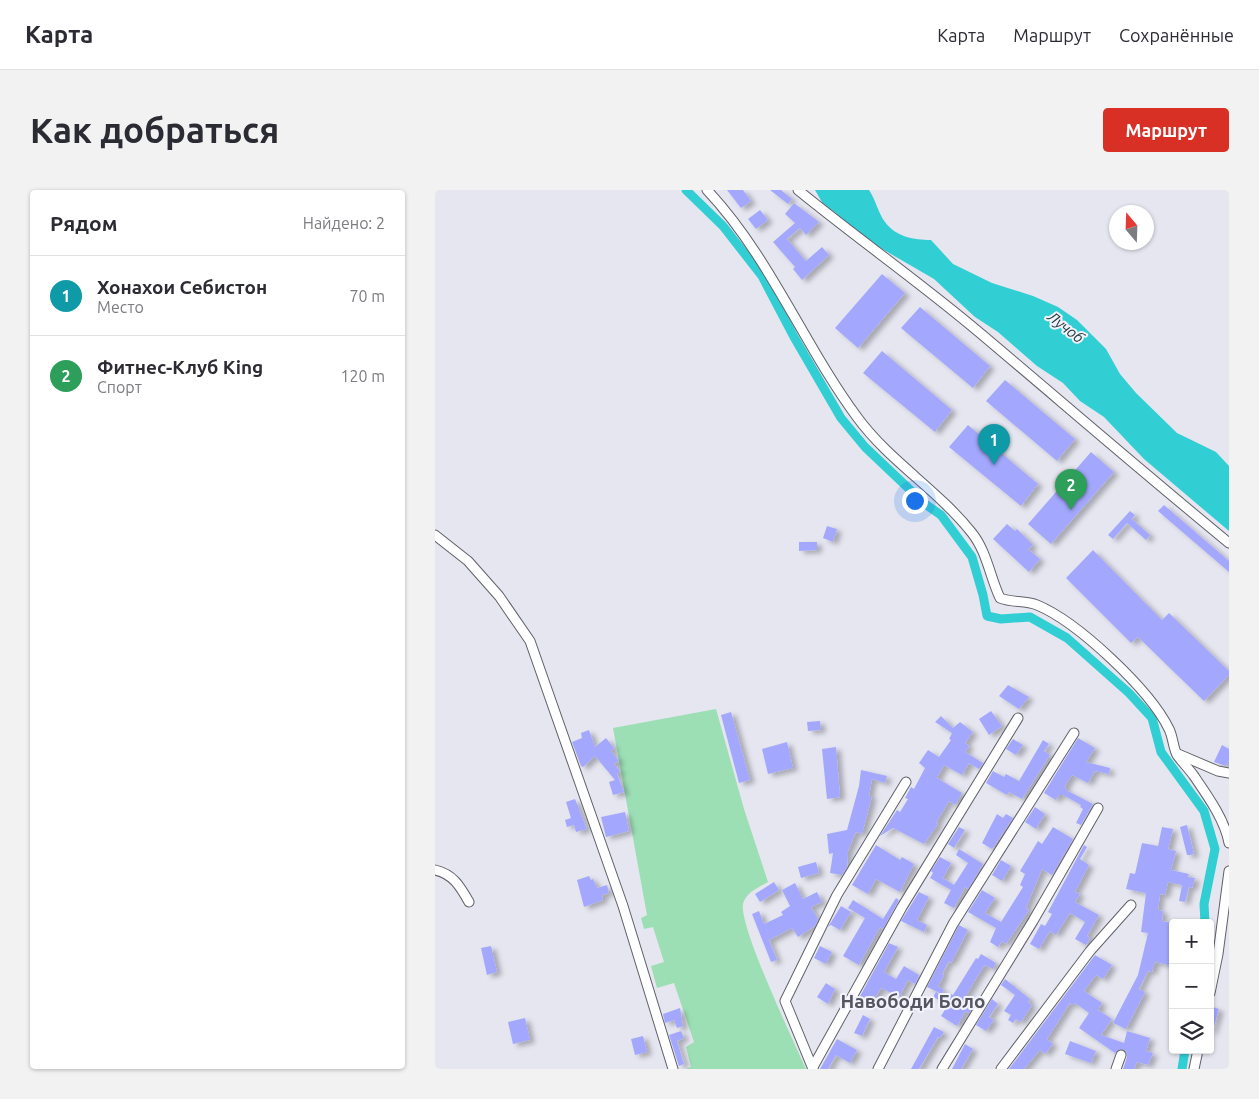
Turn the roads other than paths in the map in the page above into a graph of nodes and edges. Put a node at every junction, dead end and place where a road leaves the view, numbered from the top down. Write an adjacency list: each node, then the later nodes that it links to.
1 (707, 190): 7 (street)
2 (798, 190): 4 (street)
3 (435, 535): 20 (street)
4 (1229, 543)
5 (1017, 718): 19 (street)
6 (1074, 733): 21 (street)
7 (1177, 754): 8 (street); 11 (street)
8 (1229, 773)
9 (906, 782): 19 (street)
10 (1098, 808): 22 (street)
11 (1229, 843)
12 (435, 870): 14 (street)
13 (1229, 871): 16 (street)
14 (469, 902)
15 (1131, 905): 23 (street)
16 (1214, 973)
17 (1197, 1054): 25 (street)
18 (1121, 1055): 24 (street)
19 (813, 1068)
20 (673, 1069)
21 (878, 1069)
22 (942, 1069)
23 (1001, 1069)
24 (1116, 1069)
25 (1194, 1069)

